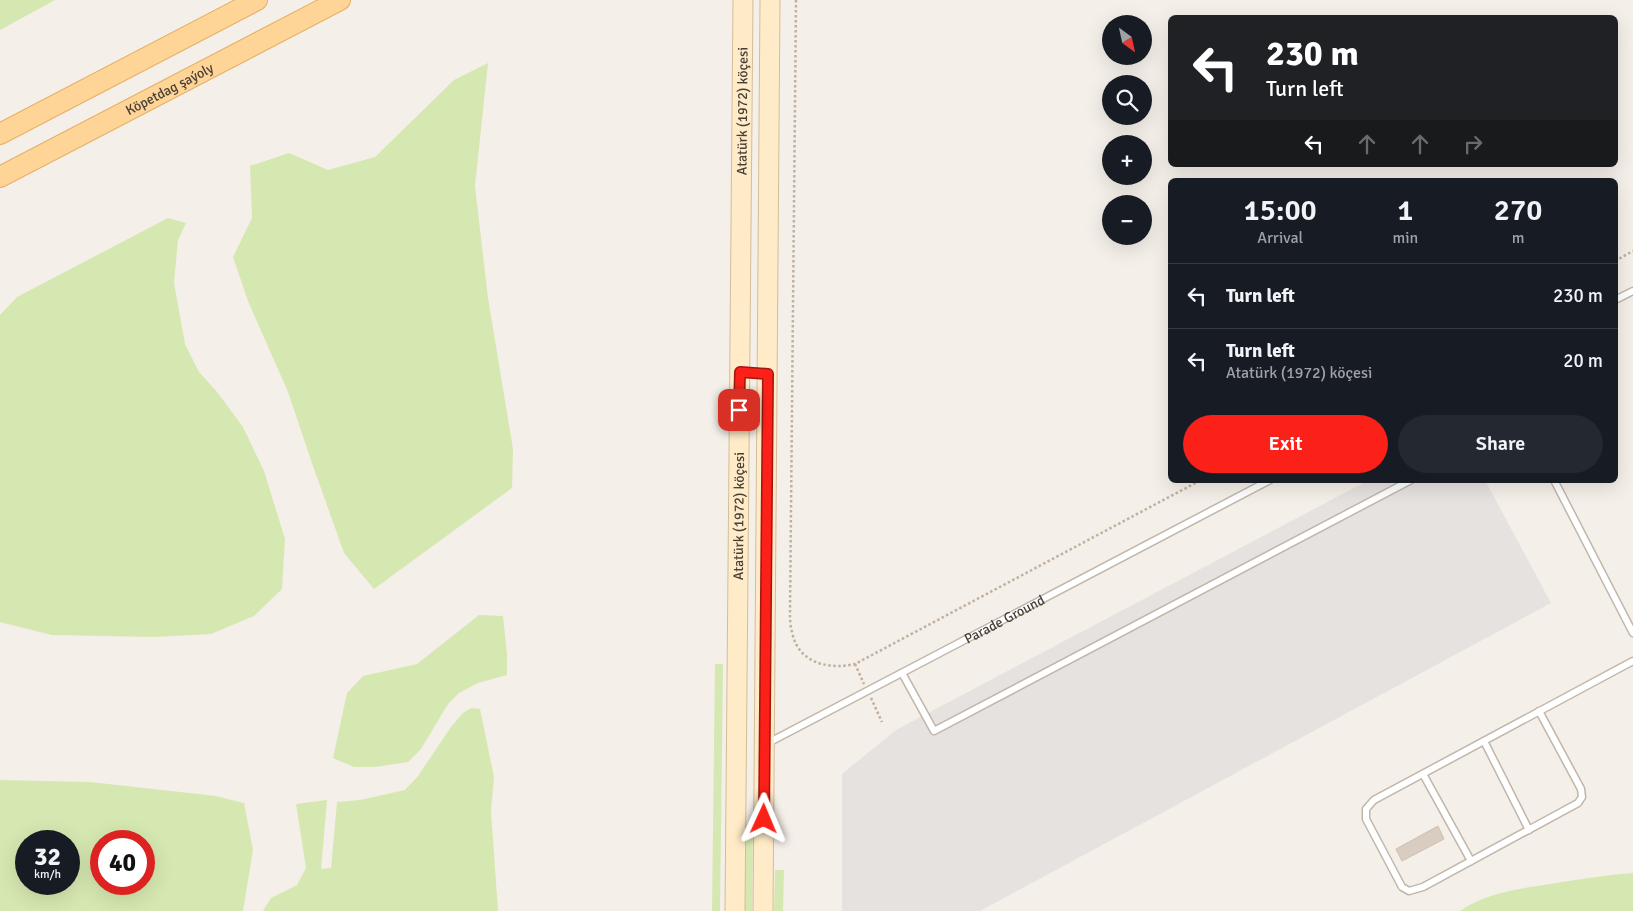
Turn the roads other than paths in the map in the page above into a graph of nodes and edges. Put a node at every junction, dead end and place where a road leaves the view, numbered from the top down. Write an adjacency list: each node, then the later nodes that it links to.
1 (257, 0): 5 (main road)
2 (340, 0): 6 (main road, Köpetdag şaýoly)
3 (743, 0): 9 (street, Atatürk (1972) köçesi)
4 (770, 0): 10 (street, Atatürk (1972) köçesi)
5 (0, 134)
6 (0, 177)
7 (1633, 291): 8 (lane)
8 (1618, 298)
9 (740, 372): 10 (street); 20 (street, Atatürk (1972) köçesi)
10 (768, 374): 19 (street, Atatürk (1972) köçesi)
11 (1264, 483): 16 (lane, Parade Ground)
12 (1405, 483): 16 (lane)
13 (1556, 483): 14 (lane)
14 (1633, 633)
15 (1633, 660): 17 (lane)
16 (902, 673): 19 (lane, Parade Ground)
17 (1539, 711): 18 (lane); 22 (lane)
18 (1484, 740): 21 (lane); 22 (lane)
19 (765, 745): 20 (street, Parade Ground); 25 (street, Atatürk (1972) köçesi)
20 (736, 754): 24 (street, Atatürk (1972) köçesi)
21 (1423, 774): 23 (lane); 23 (lane)
22 (1529, 830): 23 (lane)
23 (1471, 861)
24 (735, 911)
25 (763, 911)

